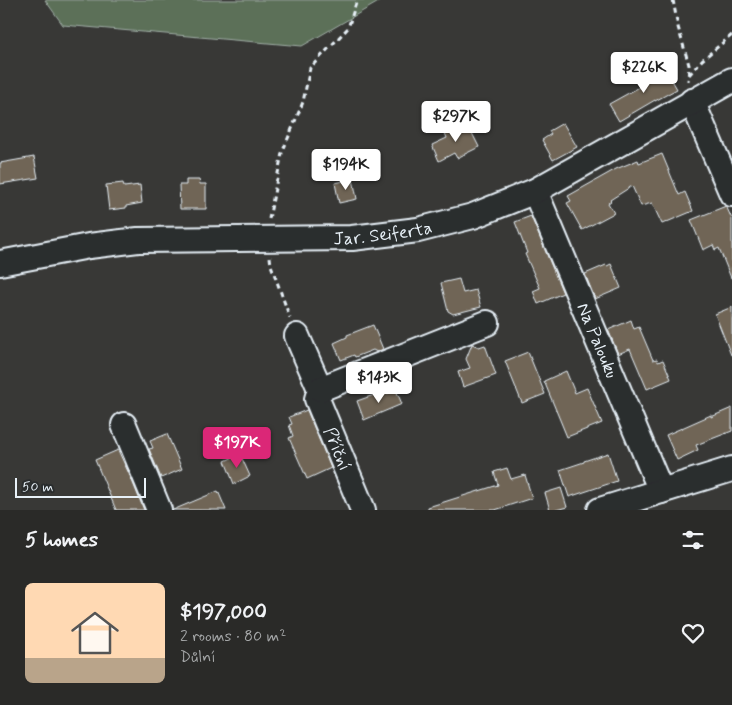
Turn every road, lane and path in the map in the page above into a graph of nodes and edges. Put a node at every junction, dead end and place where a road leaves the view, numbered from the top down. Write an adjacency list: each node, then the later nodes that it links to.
1 (357, 0): 9 (path)
2 (673, 0): 4 (path)
3 (732, 35): 4 (path)
4 (688, 76): 6 (path)
5 (732, 80): 6 (street, Jar. Seiferta)
6 (690, 103): 7 (street, Jar. Seiferta); 8 (street)
7 (535, 191): 9 (street, Jar. Seiferta); 16 (street, Na Palouku)
8 (732, 194)
9 (266, 238): 10 (street, Jar. Seiferta); 12 (path)
10 (0, 263)
11 (487, 323): 13 (street)
12 (297, 336): 13 (street, Příční)
13 (320, 389): 18 (street, Příční)
14 (124, 425): 17 (street)
15 (732, 469): 16 (street)
16 (661, 491): 19 (street)
17 (159, 510)
18 (364, 510)
19 (600, 510)

